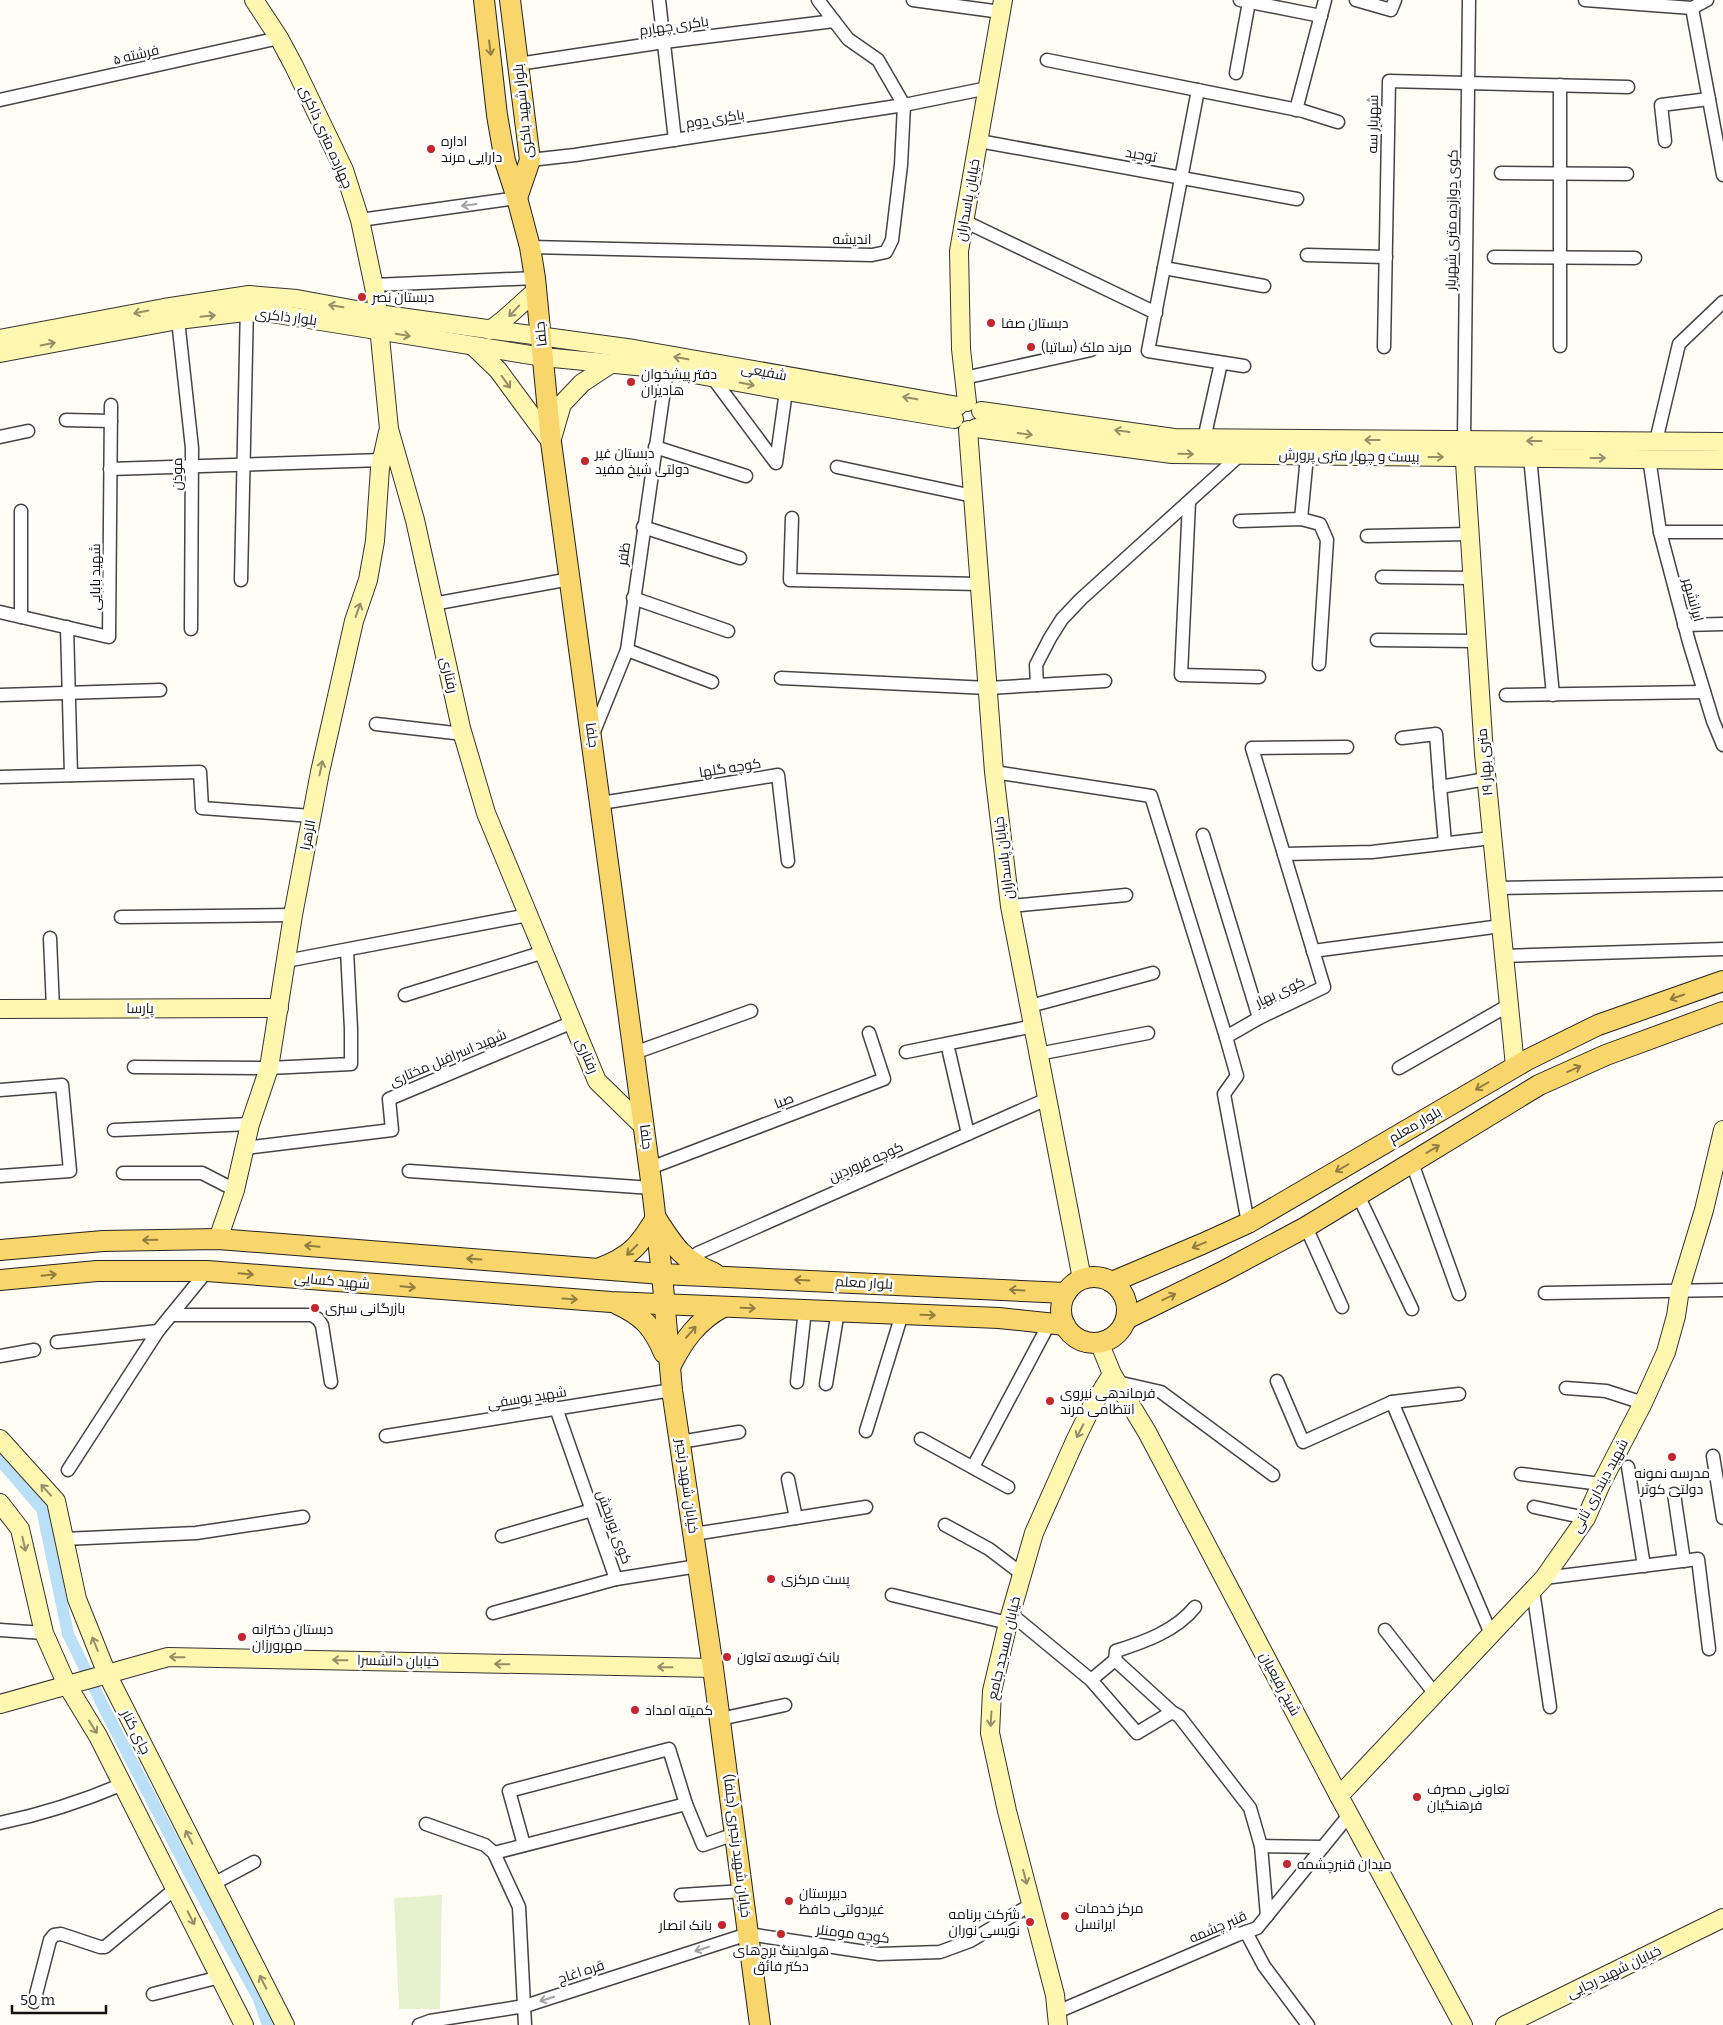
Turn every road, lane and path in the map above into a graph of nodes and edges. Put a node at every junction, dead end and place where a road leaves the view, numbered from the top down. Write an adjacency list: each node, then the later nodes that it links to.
1 (254, 0): 18 (street, چهارده متری ذاکری)
2 (484, 0): 42 (main road, بلوار شهید باکری, one-way to 42)
3 (510, 0): 21 (main road, بلوار شهید باکری)
4 (660, 0): 19 (street)
5 (818, 0): 17 (street)
6 (913, 0): 14 (street)
7 (1325, 0): 16 (street)
8 (1356, 0): 9 (street)
9 (1395, 0)
10 (1469, 0): 23 (street, کوی دوازده متری شهریار)
11 (1585, 0): 15 (street)
12 (1707, 0): 15 (street)
13 (1245, 1): 16 (street); 22 (street)
14 (1002, 6): 26 (street, خیابان پاسداران)
15 (1692, 8): 28 (street)
16 (1320, 16): 31 (street)
17 (834, 21): 19 (street, باکری چهارم); 30 (street)
18 (279, 38): 29 (street, فرشته ۵); 44 (street, چهارده متری ذاکری)
19 (664, 42): 21 (street, باکری چهارم); 33 (street)
20 (1047, 60): 27 (street)
21 (518, 64): 36 (main road, بلوار شهید باکری)
22 (1236, 73)
23 (1469, 83): 24 (street, شهریار سه); 48 (street, شهریار سه); 89 (street, کوی دوازده متری شهریار)
24 (1560, 85): 25 (street, شهریار سه); 38 (street)
25 (1628, 87)
26 (988, 88): 30 (street, باکری دوم); 34 (street, خیابان پاسداران)
27 (1198, 90): 31 (street); 41 (street)
28 (1709, 99): 35 (street); 40 (street)
29 (0, 100)
30 (904, 105): 33 (street, باکری دوم); 46 (street, اندیشه)
31 (1296, 110): 32 (street)
32 (1338, 122)
33 (675, 140): 36 (street, باکری دوم)
34 (979, 141): 41 (street, توحید); 45 (street, خیابان پاسداران)
35 (1665, 141)
36 (530, 160): 42 (main road, بلوار شهید باکری)
37 (1502, 173): 38 (street)
38 (1560, 173): 39 (street); 50 (street)
39 (1627, 174)
40 (1723, 175)
41 (1182, 177): 43 (street, توحید); 52 (street)
42 (517, 198): 44 (street, one-way to 44); 46 (main road, جلفا)
43 (1297, 199)
44 (360, 220): 54 (street, چهارده متری ذاکری)
45 (964, 221): 58 (street); 75 (street, خیابان پاسداران)
46 (530, 248): 53 (main road, جلفا)
47 (1307, 255): 48 (street)
48 (1386, 257): 66 (street, شهریار سه)
49 (1494, 258): 50 (street)
50 (1560, 258): 51 (street); 65 (street)
51 (1635, 258)
52 (1164, 268): 55 (street); 58 (street)
53 (536, 284): 54 (street); 61 (street, one-way to 61); 62 (main road, جلفا)
54 (374, 285): 60 (street, چهارده متری ذاکری)
55 (1264, 286)
56 (1723, 302): 85 (street)
57 (247, 304): 59 (street, بلوار ذاکری, one-way to 57); 60 (street, بلوار ذاکری); 63 (street, بلوار ذاکری, one-way to 63); 97 (street)
58 (1156, 312): 71 (street)
59 (178, 320): 68 (street, بلوار ذاکری, one-way to 59); 96 (street, موذن)
60 (378, 322): 61 (street, بلوار ذاکری); 64 (street, بلوار ذاکری, one-way to 64); 81 (street, چهارده متری ذاکری)
61 (490, 330): 62 (street, بلوار ذاکری)
62 (540, 337): 69 (main road, جلفا); 76 (street, شفیعی, one-way to 62)
63 (0, 339)
64 (473, 346): 69 (street, بلوار ذاکری); 86 (street, one-way to 86)
65 (1560, 346)
66 (1384, 347)
67 (1091, 350): 75 (street)
68 (0, 353)
69 (543, 357): 70 (street, شفیعی); 86 (main road, جلفا)
70 (614, 362): 73 (street, شفیعی); 86 (street)
71 (1221, 363): 72 (street); 84 (street)
72 (1244, 366)
73 (666, 369): 74 (street, شفیعی); 88 (street, ظفر)
74 (712, 377): 76 (street, شفیعی, one-way to 76); 76 (street)
75 (964, 378): 78 (street, خیابان پاسداران)
76 (787, 384): 78 (street, شفیعی)
77 (111, 404): 80 (street, شهید بابایی)
78 (967, 416): 84 (street, بیست و چهار متری پرورش, one-way to 78); 90 (street, بیست و چهار متری پرورش, one-way to 90); 101 (street, خیابان پاسداران)
79 (66, 420): 80 (street)
80 (111, 421): 99 (street, شهید بابایی)
81 (389, 429): 94 (street, الزهرا); 119 (street, رفتاری)
82 (28, 432): 83 (street)
83 (0, 437)
84 (1204, 438): 89 (street, بیست و چهار متری پرورش, one-way to 84)
85 (1656, 441): 87 (street, بیست و چهار متری پرورش); 89 (street, بیست و چهار متری پرورش, one-way to 89)
86 (551, 442): 115 (main road, جلفا)
87 (1723, 442)
88 (655, 447): 100 (street); 107 (street, ظفر)
89 (1464, 449): 91 (street, بیست و چهار متری پرورش, one-way to 89); 92 (street, بیست و چهار متری پرورش); 110 (street, ۱۹ متری بهار)
90 (1240, 455): 91 (street, بیست و چهار متری پرورش); 102 (street)
91 (1307, 456): 105 (street)
92 (1530, 457): 93 (street, بیست و چهار متری پرورش, one-way to 93); 142 (street)
93 (1649, 458): 95 (street, بیست و چهار متری پرورش); 108 (street, ایرانشهر)
94 (382, 460): 97 (street); 155 (street, الزهرا, one-way to 94)
95 (1723, 460)
96 (192, 465): 97 (street); 99 (street); 125 (street, موذن)
97 (243, 465): 116 (street)
98 (836, 467): 101 (street)
99 (110, 469): 124 (street, شهید بابایی)
100 (746, 476)
101 (973, 496): 117 (street, خیابان پاسداران)
102 (1189, 502): 131 (street); 135 (street)
103 (21, 511): 121 (street)
104 (792, 518): 117 (street)
105 (1301, 519): 106 (street); 130 (street)
106 (1240, 521)
107 (643, 527): 112 (street); 118 (street, ظفر)
108 (1660, 532): 109 (street); 123 (street, ایرانشهر)
109 (1723, 532)
110 (1469, 534): 111 (street); 114 (street, ۱۹ متری بهار)
111 (1367, 536)
112 (740, 558)
113 (1382, 577): 114 (street)
114 (1472, 578): 128 (street, ۱۹ متری بهار)
115 (570, 579): 119 (street); 145 (main road, جلفا)
116 (241, 580)
117 (979, 584): 136 (street, خیابان پاسداران)
118 (633, 598): 126 (street); 129 (street, ظفر)
119 (433, 604): 144 (street, رفتاری)
120 (0, 612): 121 (street, شهید بابایی)
121 (21, 617): 124 (street, شهید بابایی)
122 (1723, 624): 123 (street)
123 (1684, 625): 138 (street, ایرانشهر)
124 (68, 627): 139 (street)
125 (191, 628)
126 (728, 632)
127 (1377, 640): 128 (street)
128 (1476, 641): 152 (street, ۱۹ متری بهار)
129 (627, 650): 134 (street); 145 (street, ظفر)
130 (1319, 664)
131 (1259, 677)
132 (781, 678): 136 (street)
133 (1104, 681): 135 (street)
134 (712, 682)
135 (1037, 685): 136 (street)
136 (988, 688): 149 (street, خیابان پاسداران)
137 (160, 690): 139 (street)
138 (1704, 692): 142 (street); 147 (street, ایرانشهر)
139 (68, 694): 140 (street); 150 (street)
140 (0, 695)
141 (1506, 695): 142 (street)
142 (1553, 695)
143 (376, 724): 144 (street)
144 (463, 734): 166 (street, رفتاری)
145 (592, 738): 154 (main road, جلفا)
146 (1402, 738): 153 (street)
147 (1723, 745)
148 (1347, 747): 159 (street, کوی بهار)
149 (994, 772): 164 (street, خیابان پاسداران); 191 (street)
150 (71, 775): 151 (street); 155 (street)
151 (0, 777)
152 (1486, 780): 153 (street); 157 (street, ۱۹ متری بهار)
153 (1440, 787): 158 (street)
154 (601, 803): 160 (street, کوچه گلها); 194 (main road, جلفا)
155 (312, 816): 165 (street, الزهرا)
156 (1203, 835): 186 (street)
157 (1492, 838): 158 (street); 162 (street, ۱۹ متری بهار)
158 (1445, 844): 159 (street)
159 (1284, 854): 172 (street, کوی بهار)
160 (788, 861)
161 (1723, 884): 162 (street)
162 (1497, 888): 168 (street, ۱۹ متری بهار)
163 (1126, 895): 164 (street)
164 (1010, 906): 180 (street, خیابان پاسداران)
165 (293, 915): 167 (street); 175 (street, الزهرا)
166 (528, 915): 171 (street); 173 (street, رفتاری)
167 (121, 917)
168 (1501, 926): 172 (street); 174 (street, ۱۹ متری بهار)
169 (50, 938): 181 (street)
170 (1723, 948): 174 (street)
171 (347, 950): 175 (street); 198 (street)
172 (1313, 951): 186 (street, کوی بهار)
173 (544, 952): 178 (street); 187 (street, رفتاری)
174 (1504, 956): 179 (street, ۱۹ متری بهار)
175 (286, 961): 182 (street, الزهرا)
176 (1154, 974): 180 (street)
177 (1723, 981): 196 (main road, بلوار معلم, one-way to 196)
178 (405, 995)
179 (1509, 1005): 196 (street, ۱۹ متری بهار); 199 (street)
180 (1030, 1006): 188 (street, خیابان پاسداران)
181 (53, 1008): 182 (street, پارسا); 183 (street, پارسا)
182 (279, 1008): 198 (street, الزهرا)
183 (0, 1009)
184 (751, 1011): 194 (street)
185 (1723, 1012): 208 (main road, one-way to 185)
186 (1259, 1018): 191 (street, کوی بهار)
187 (573, 1022): 203 (street, رفتاری); 207 (street, شهید اسرافیل مختاری)
188 (1034, 1026): 192 (street); 195 (street, خیابان پاسداران)
189 (869, 1032): 209 (street, صبا)
190 (1148, 1033): 195 (street)
191 (1226, 1038): 217 (street)
192 (906, 1052)
193 (949, 1052): 206 (street)
194 (634, 1053): 203 (main road, جلفا)
195 (1038, 1054): 201 (street, خیابان پاسداران)
196 (1515, 1066): 217 (main road, بلوار معلم, one-way to 217)
197 (134, 1067): 198 (street)
198 (269, 1068): 202 (street, الزهرا)
199 (1399, 1068)
200 (0, 1090): 212 (street)
201 (1047, 1099): 206 (street, کوچه فروردین); 227 (street, خیابان پاسداران)
202 (250, 1124): 204 (street); 207 (street, الزهرا)
203 (644, 1127): 209 (main road, جلفا)
204 (114, 1130)
205 (1723, 1130): 230 (street, شهید دینداری ثانی)
206 (968, 1134): 221 (street, کوچه فروردین)
207 (245, 1148): 214 (street, الزهرا)
208 (1412, 1163): 215 (main road); 234 (street)
209 (650, 1168): 213 (main road, جلفا)
210 (409, 1171): 213 (street)
211 (123, 1173): 214 (street)
212 (0, 1176)
213 (652, 1188): 216 (main road, جلفا)
214 (235, 1190): 219 (street, الزهرا)
215 (1358, 1196): 218 (main road); 240 (street)
216 (656, 1218): 223 (main road, one-way to 223); 225 (main road, جلفا); 226 (main road)
217 (1248, 1223): 229 (main road, بلوار معلم, one-way to 229)
218 (1306, 1227): 239 (street); 245 (main road, one-way to 218)
219 (218, 1238): 220 (main road, one-way to 220); 222 (main road, one-way to 219)
220 (0, 1250)
221 (698, 1253)
222 (510, 1261): 223 (main road); 235 (main road)
223 (598, 1268): 225 (main road)
224 (207, 1271): 228 (main road, شهید کسایی, one-way to 224); 235 (main road, شهید کسایی, one-way to 235); 244 (street)
225 (662, 1274): 226 (main road, بلوار معلم); 237 (main road, جلفا)
226 (722, 1276): 232 (main road, بلوار معلم, one-way to 226)
227 (1082, 1279): 229 (main road); 232 (main road)
228 (0, 1280)
229 (1112, 1282): 245 (main road)
230 (1680, 1289): 231 (street); 233 (street); 262 (street, شهید دینداری ثانی)
231 (1723, 1290)
232 (1066, 1293): 246 (main road)
233 (1545, 1293)
234 (1459, 1294)
235 (502, 1295): 236 (main road, شهید کسایی, one-way to 236)
236 (611, 1302): 237 (main road, شهید کسایی); 252 (main road)
237 (665, 1304): 238 (main road); 252 (main road, خیابان شهید رنجبر)
238 (723, 1307): 241 (main road, one-way to 241); 252 (main road, one-way to 238)
239 (1342, 1307)
240 (1412, 1309)
241 (805, 1310): 242 (main road); 256 (street)
242 (838, 1311): 243 (main road); 257 (street)
243 (902, 1314): 246 (main road, one-way to 246); 264 (street)
244 (171, 1315): 247 (street); 255 (street)
245 (1126, 1319): 249 (main road)
246 (1057, 1324): 249 (main road); 271 (street)
247 (158, 1332): 248 (street); 273 (street)
248 (57, 1342)
249 (1099, 1342): 253 (street, شیخ رفیعیان)
250 (34, 1350): 251 (street)
251 (0, 1356)
252 (670, 1366): 259 (main road, خیابان شهید رنجبر)
253 (1115, 1378): 275 (street); 295 (street, خیابان مسجد جامع, one-way to 295); 319 (street, شیخ رفیعیان)
254 (1277, 1381): 261 (street)
255 (331, 1382)
256 (797, 1382)
257 (826, 1384)
258 (1566, 1388): 262 (street)
259 (672, 1390): 263 (street, شهید یوسفی); 269 (main road, خیابان شهید رنجبر)
260 (1460, 1394): 261 (street)
261 (1392, 1402): 305 (street)
262 (1643, 1404): 277 (street, شهید دینداری ثانی)
263 (556, 1408): 266 (street, شهید یوسفی); 283 (street, کوی نوربخش)
264 (866, 1431)
265 (739, 1432): 269 (street)
266 (386, 1436)
267 (0, 1439): 291 (street, چای کنار, one-way to 267)
268 (921, 1439): 271 (street)
269 (680, 1442): 289 (main road, خیابان شهید رنجبر)
270 (1713, 1456): 287 (street)
271 (973, 1467): 278 (street)
272 (1628, 1467): 294 (street)
273 (68, 1470)
274 (1521, 1474): 277 (street)
275 (1273, 1475)
276 (788, 1479): 285 (street)
277 (1601, 1484): 286 (street, شهید دینداری ثانی)
278 (1008, 1486)
279 (1674, 1494): 292 (street)
280 (0, 1503): 304 (street, one-way to 304)
281 (866, 1507): 285 (street)
282 (1534, 1507): 286 (street)
283 (592, 1510): 290 (street); 296 (street, کوی نوربخش)
284 (303, 1517): 291 (street)
285 (796, 1518): 289 (street)
286 (1586, 1518): 297 (street, شهید دینداری ثانی)
287 (1723, 1518)
288 (945, 1525): 295 (street)
289 (694, 1534): 293 (main road, خیابان شهید رنجبر)
290 (502, 1536)
291 (64, 1539): 309 (street, چای کنار, one-way to 291)
292 (1684, 1561): 294 (street); 306 (street)
293 (698, 1566): 296 (street, کوی نوربخش); 308 (main road, خیابان شهید رنجبر)
294 (1644, 1566): 297 (street)
295 (1022, 1574): 301 (street, خیابان مسجد جامع)
296 (616, 1579): 300 (street)
297 (1538, 1584): 305 (street, شهید دینداری ثانی); 315 (street)
298 (892, 1595): 301 (street)
299 (1195, 1607): 307 (street)
300 (493, 1613)
301 (1010, 1619): 310 (street); 334 (street, خیابان مسجد جامع, one-way to 334)
302 (0, 1630): 304 (street)
303 (1385, 1630): 312 (street)
304 (44, 1633): 311 (street)
305 (1491, 1634): 312 (street, شهید دینداری ثانی)
306 (1709, 1649)
307 (1115, 1660): 310 (street); 316 (street)
308 (713, 1668): 309 (street, خیابان دانشسرا, one-way to 309); 317 (main road, خیابان شهید رنجبری (جلفا))
309 (107, 1674): 311 (street, خیابان دانشسرا); 330 (street, چای کنار, one-way to 309)
310 (1090, 1680): 316 (street)
311 (67, 1685): 313 (street, خیابان دانشسرا); 318 (street, one-way to 318)
312 (1435, 1694): 319 (street, شهید دینداری ثانی)
313 (0, 1704)
314 (785, 1705): 317 (street)
315 (1550, 1707)
316 (1172, 1712): 326 (street)
317 (720, 1719): 324 (main road, خیابان شهید رنجبری (جلفا))
318 (123, 1784): 322 (street); 331 (street)
319 (1339, 1796): 321 (street, شیخ رفیعیان)
320 (686, 1804): 324 (street); 325 (street); 325 (street)
321 (1349, 1816): 327 (street, قنبر چشمه); 350 (street, شیخ رفیعیان)
322 (0, 1823)
323 (426, 1824): 328 (street)
324 (735, 1834): 332 (main road, خیابان شهید رنجبری (جلفا))
325 (524, 1845): 328 (street)
326 (1261, 1846): 327 (street); 335 (street)
327 (1324, 1847): 335 (street, قنبر چشمه)
328 (494, 1853): 342 (street)
329 (254, 1862): 330 (street)
330 (213, 1884): 345 (street, چای کنار, one-way to 330)
331 (176, 1888): 339 (street, one-way to 339); 341 (street)
332 (742, 1890): 333 (street); 338 (main road, خیابان شهید رنجبری (جلفا))
333 (681, 1896)
334 (1032, 1904): 338 (street, کوچه مومنلر); 343 (street, خیابان مسجد جامع)
335 (1267, 1916): 337 (street, قنبر چشمه)
336 (1723, 1918): 351 (street, خیابان شهید رجایی)
337 (1246, 1932): 343 (street, قنبر چشمه); 349 (street)
338 (748, 1934): 342 (street, قره اغاج, one-way to 342); 348 (main road, خیابان شهید رنجبری (جلفا))
339 (220, 1976): 340 (street); 344 (street)
340 (154, 1994)
341 (34, 2002)
342 (525, 2006): 346 (street, قره اغاج); 347 (street)
343 (1058, 2018)
344 (244, 2025)
345 (285, 2025)
346 (420, 2025)
347 (525, 2025)
348 (760, 2025)
349 (1308, 2025)
350 (1463, 2025)
351 (1505, 2025)

